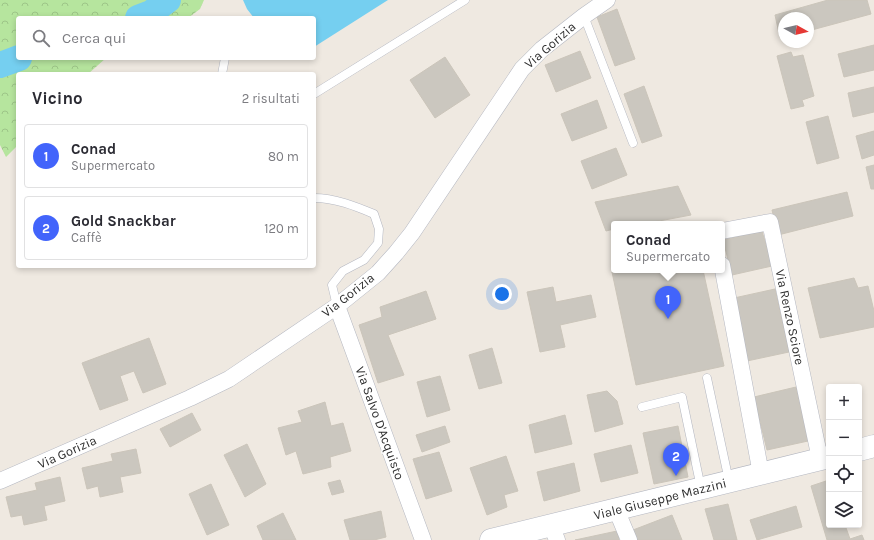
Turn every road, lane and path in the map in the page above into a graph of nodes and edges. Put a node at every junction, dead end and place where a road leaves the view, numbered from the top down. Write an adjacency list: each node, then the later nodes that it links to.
1 (465, 0): 6 (lane)
2 (607, 0): 3 (street, Via Gorizia)
3 (584, 16): 7 (lane); 11 (street, Via Gorizia)
4 (225, 60): 5 (lane)
5 (222, 72)
6 (316, 93)
7 (633, 143)
8 (316, 198): 11 (lane)
9 (725, 230): 16 (street, Via Renzo Sciore)
10 (724, 273): 17 (street)
11 (337, 306): 18 (street, Via Gorizia); 23 (street, Via Salvo D'Acquisto)
12 (707, 378): 19 (lane)
13 (642, 407): 20 (lane)
14 (874, 446): 15 (main road)
15 (862, 449)
16 (824, 458): 17 (main road, Viale Giuseppe Mazzini)
17 (761, 474): 19 (main road, Viale Giuseppe Mazzini)
18 (0, 481)
19 (729, 482): 20 (main road, Viale Giuseppe Mazzini)
20 (701, 488): 21 (main road, Viale Giuseppe Mazzini)
21 (616, 509): 22 (main road, Viale Giuseppe Mazzini); 25 (street)
22 (554, 533): 24 (main road, Viale Giuseppe Mazzini)
23 (423, 540)
24 (491, 540)
25 (629, 540)

